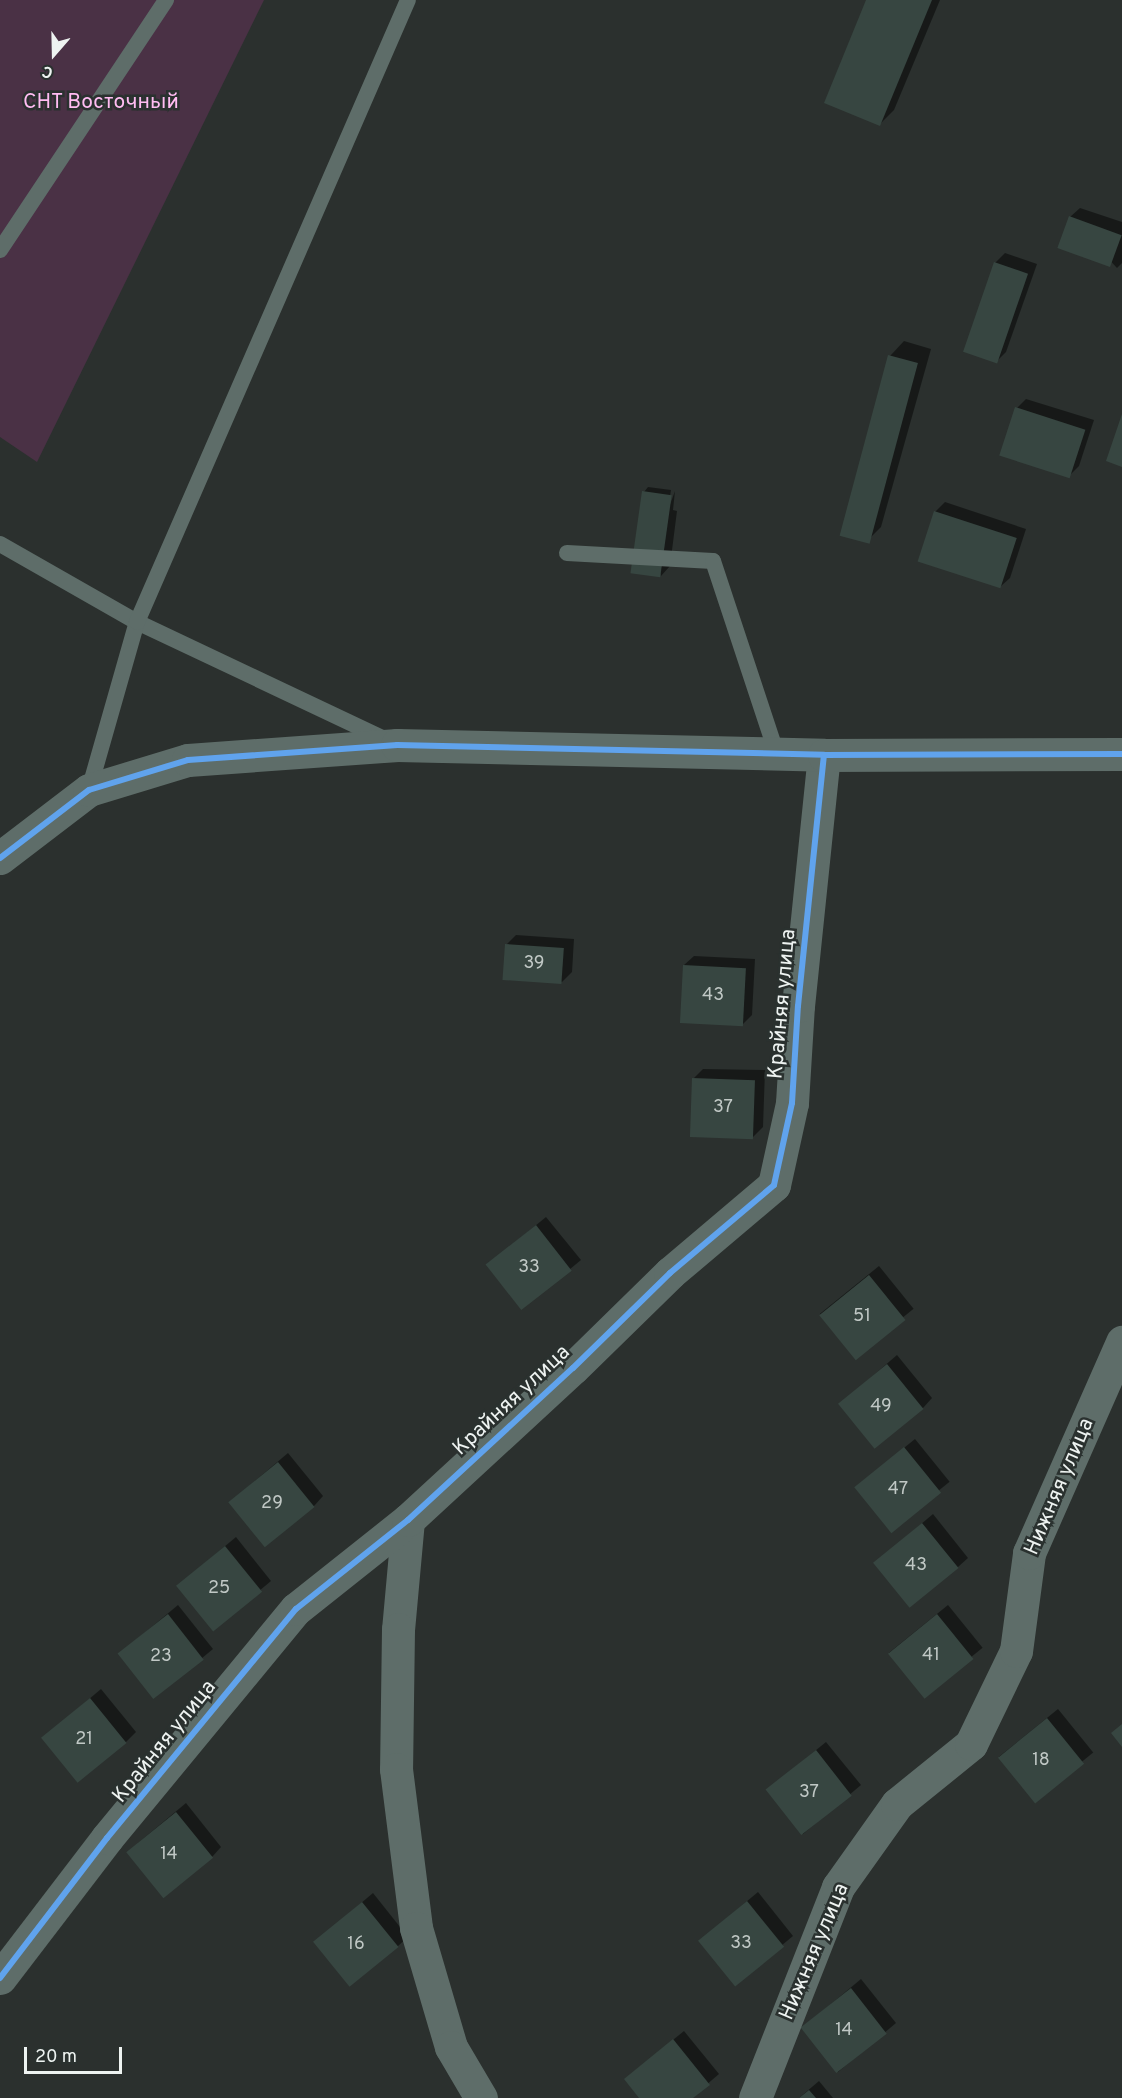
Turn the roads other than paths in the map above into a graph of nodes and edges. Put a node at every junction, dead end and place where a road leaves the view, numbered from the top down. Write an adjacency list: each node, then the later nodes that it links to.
1 (166, 0): 3 (lane)
2 (408, 0): 6 (lane)
3 (0, 250)
4 (0, 544): 6 (lane)
5 (567, 553): 8 (lane)
6 (137, 622): 7 (lane); 11 (lane)
7 (397, 746): 8 (street); 11 (street)
8 (777, 754): 10 (street)
9 (1122, 754): 10 (street)
10 (824, 755): 14 (street, Крайняя улица)
11 (90, 790): 12 (street)
12 (0, 858)
13 (1122, 1342): 17 (street, Нижняя улица)
14 (408, 1520): 15 (street, Крайняя улица); 16 (street)
15 (0, 1978)
16 (481, 2098)
17 (755, 2098)

